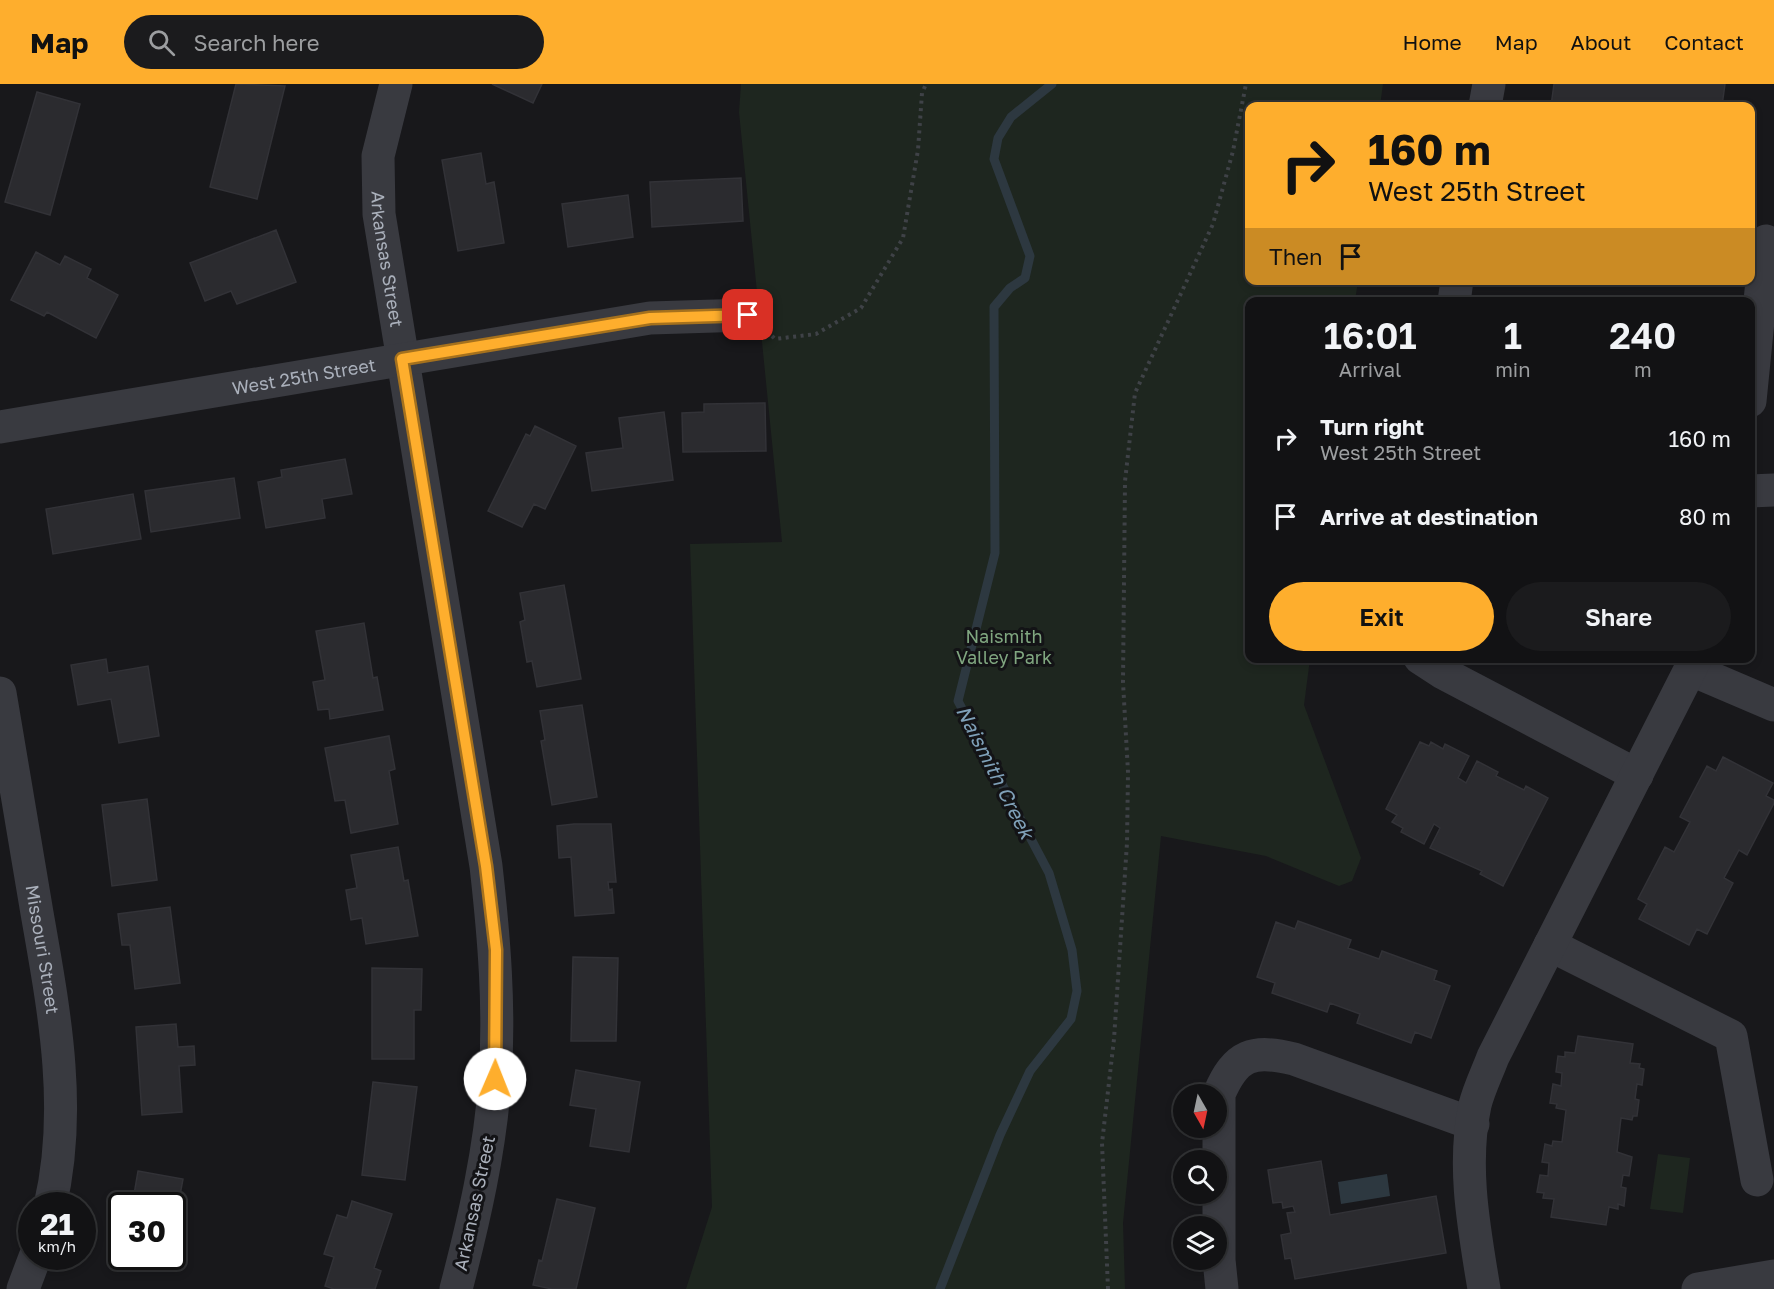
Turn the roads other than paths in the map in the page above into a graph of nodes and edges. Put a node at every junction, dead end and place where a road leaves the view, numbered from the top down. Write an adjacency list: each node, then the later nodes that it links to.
1 (396, 84): 7 (street, Arkansas Street)
2 (1489, 84): 3 (street)
3 (1486, 102)
4 (1763, 241): 6 (street)
5 (748, 315): 7 (street, West 25th Street)
6 (1755, 339)
7 (402, 359): 8 (street, West 25th Street); 24 (street, Arkansas Street)
8 (0, 427)
9 (1774, 490): 10 (street)
10 (1755, 491)
11 (1428, 663): 15 (street)
12 (1694, 664): 14 (street); 15 (street)
13 (0, 693): 19 (street, Missouri Street)
14 (1774, 705)
15 (1637, 774): 16 (street)
16 (1550, 945): 17 (street); 18 (street)
17 (1473, 1124): 25 (street); 26 (street)
18 (1757, 1180)
19 (52, 1192)
20 (30, 1270): 23 (street)
21 (1774, 1276): 22 (street)
22 (1713, 1288)
23 (23, 1289)
24 (456, 1289)
25 (1222, 1289)
26 (1484, 1289)

